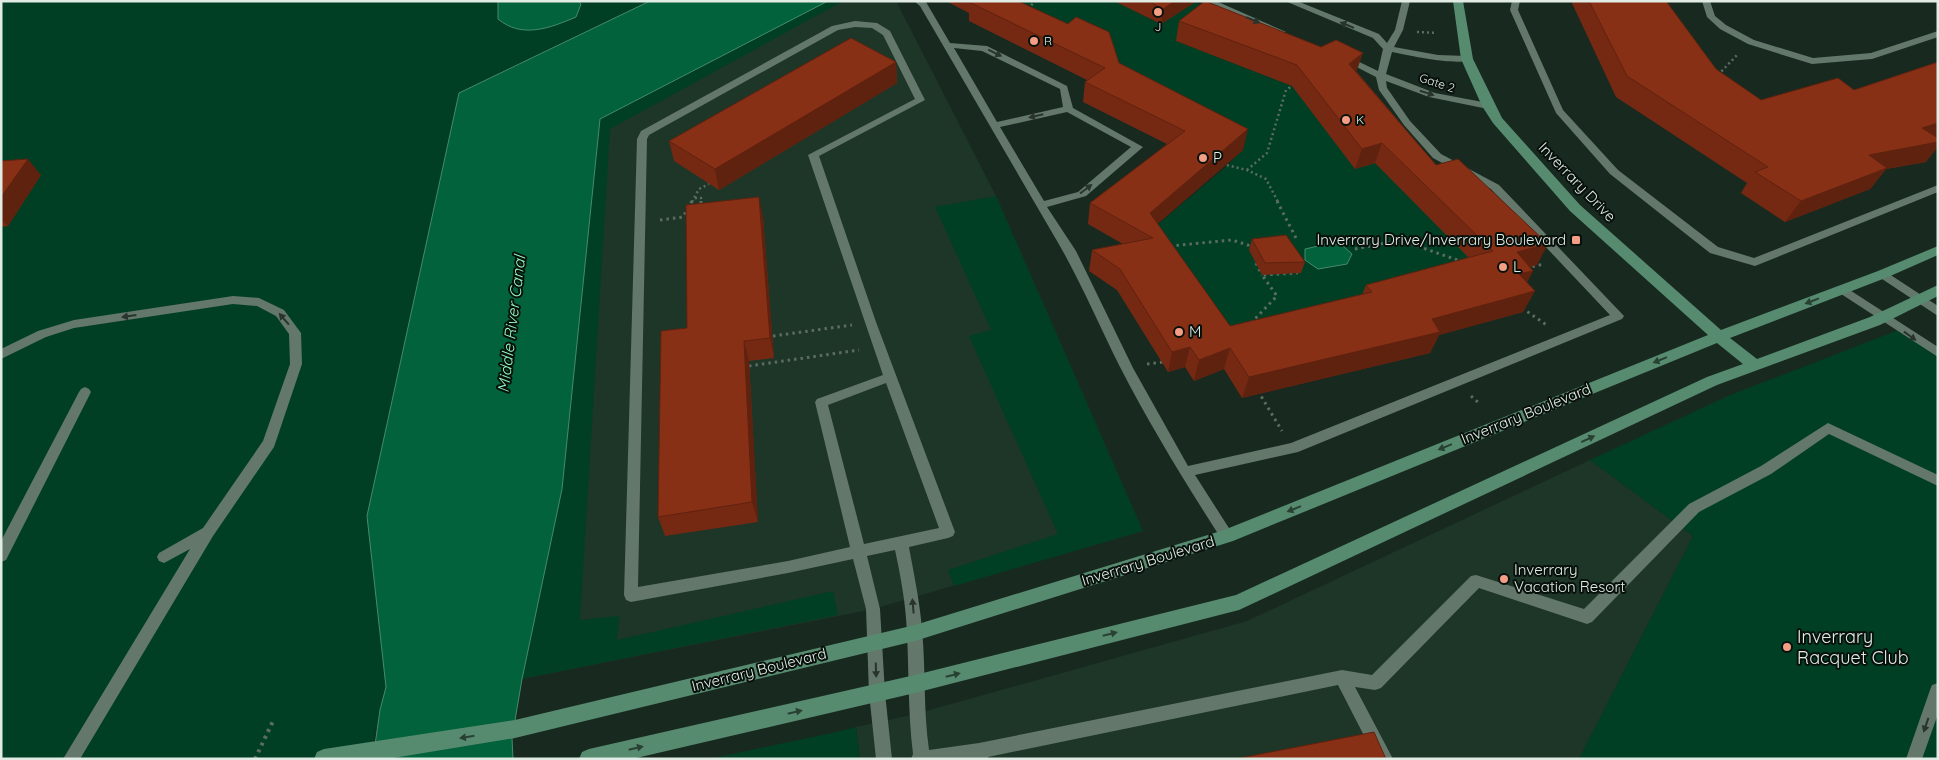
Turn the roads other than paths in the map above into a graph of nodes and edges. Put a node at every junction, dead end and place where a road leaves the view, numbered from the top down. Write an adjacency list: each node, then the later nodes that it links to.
1 (918, 1): 10 (lane)
2 (1208, 1): 8 (lane, one-way to 8)
3 (1289, 1): 11 (lane, one-way to 3)
4 (1406, 1): 11 (lane)
5 (1458, 1): 13 (street, Inverrary Drive)
6 (1516, 1): 18 (lane)
7 (1706, 1): 9 (lane)
8 (1287, 34)
9 (1938, 34)
10 (947, 45): 16 (lane, one-way to 16); 17 (lane)
11 (1388, 49): 13 (lane, Gate 2); 14 (lane)
12 (1338, 55): 14 (lane, Gate 2)
13 (1467, 59): 15 (street, Inverrary Drive)
14 (1381, 77): 15 (lane, Gate 2, one-way to 15); 33 (lane)
15 (1488, 106): 27 (street, Inverrary Drive)
16 (1068, 109): 17 (lane, one-way to 17); 19 (lane, one-way to 16)
17 (995, 125): 19 (lane)
18 (1938, 188)
19 (1041, 205): 33 (lane)
20 (1938, 250): 21 (street, Inverrary Boulevard)
21 (1883, 274): 22 (street, Inverrary Boulevard); 24 (lane)
22 (1842, 289): 26 (lane); 27 (street, Inverrary Boulevard, one-way to 27)
23 (1938, 290): 24 (street)
24 (1919, 299): 25 (lane); 26 (street)
25 (1938, 312)
26 (1885, 316): 28 (lane, one-way to 28); 30 (street)
27 (1719, 337): 30 (street, Inverrary Drive); 36 (street, Inverrary Boulevard, one-way to 36)
28 (1938, 354)
29 (1, 355): 35 (lane, one-way to 29)
30 (1755, 366): 44 (street, one-way to 30)
31 (890, 376): 37 (lane); 38 (lane); 38 (lane)
32 (84, 392): 39 (lane)
33 (1185, 472): 36 (lane)
34 (1938, 480): 43 (lane)
35 (208, 532): 40 (lane); 48 (lane)
36 (1227, 536): 41 (street, Inverrary Boulevard)
37 (901, 544): 38 (lane); 41 (lane, one-way to 37)
38 (859, 553): 42 (lane)
39 (1, 556)
40 (164, 557)
41 (915, 633): 42 (street, Inverrary Boulevard); 44 (lane)
42 (875, 642): 46 (lane, one-way to 46); 49 (street, Inverrary Boulevard, one-way to 49)
43 (1342, 677): 47 (lane); 53 (lane)
44 (915, 684): 46 (street); 52 (lane)
45 (1938, 690): 54 (lane, one-way to 54)
46 (877, 693): 50 (street, one-way to 46); 51 (lane)
47 (980, 755): 52 (lane)
48 (71, 759)
49 (324, 759)
50 (589, 759)
51 (884, 759)
52 (921, 759)
53 (1385, 759)
54 (1914, 759)

